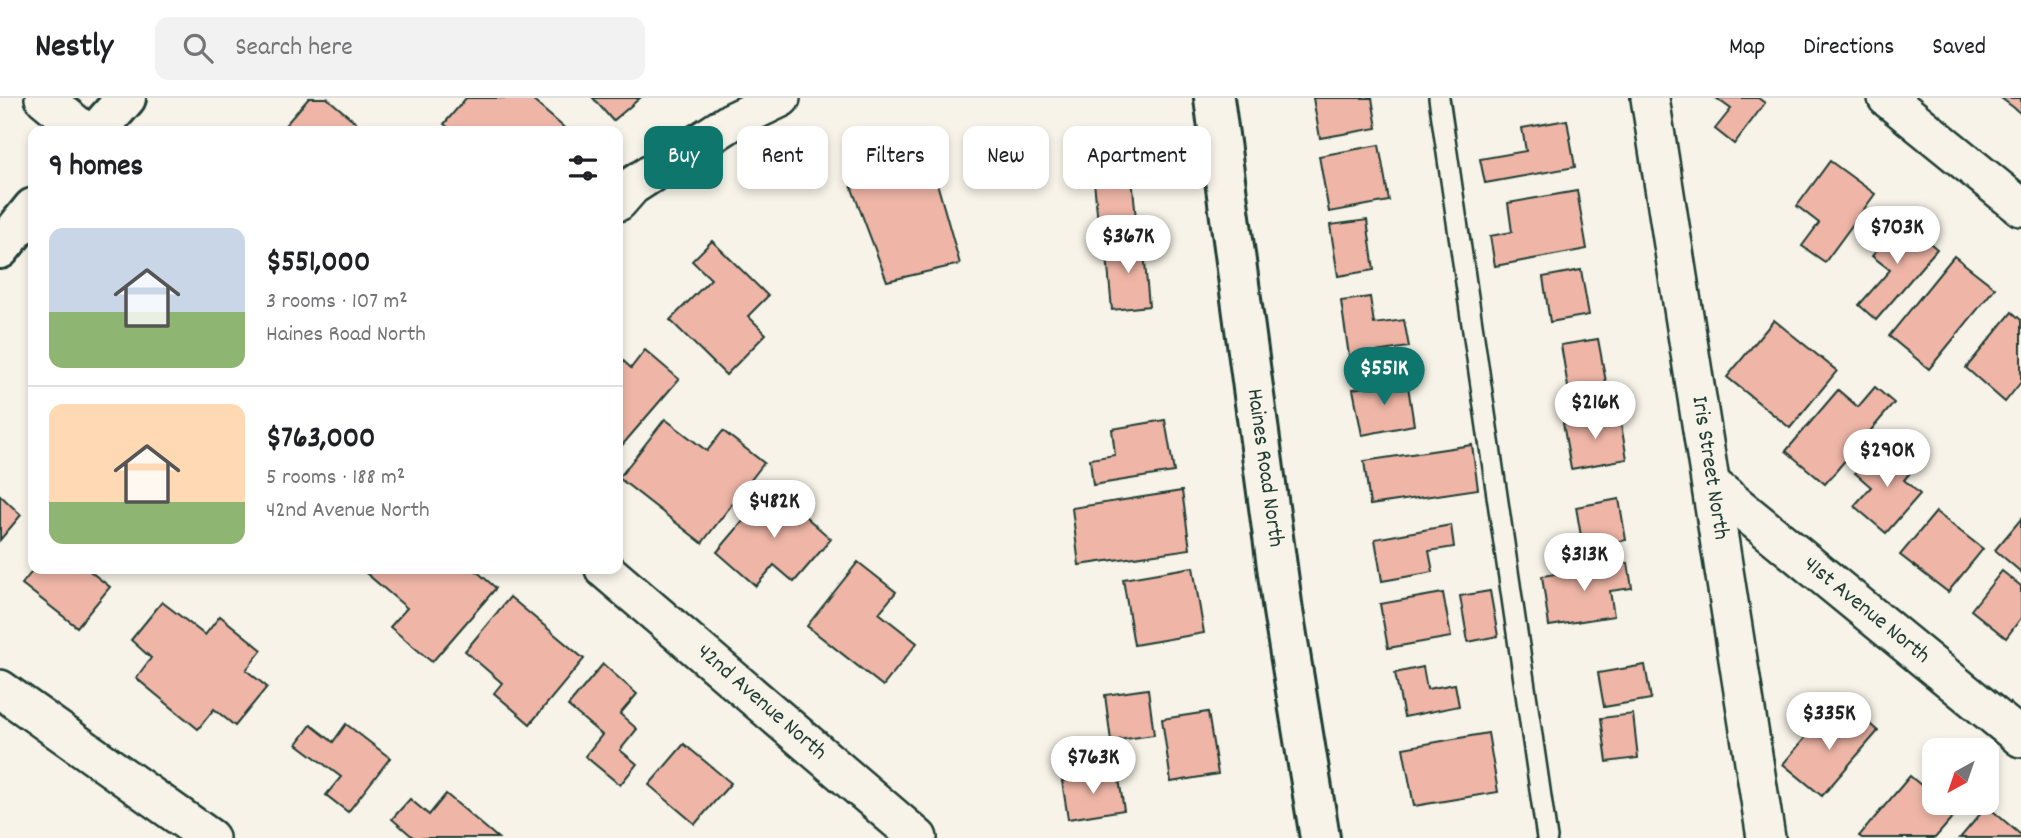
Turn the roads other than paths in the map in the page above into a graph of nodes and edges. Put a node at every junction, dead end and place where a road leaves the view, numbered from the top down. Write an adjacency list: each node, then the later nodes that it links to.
1 (44, 98): 8 (street)
2 (126, 98): 9 (street)
3 (781, 98): 10 (street)
4 (1214, 98): 20 (street, Haines Road North)
5 (1439, 98): 21 (lane)
6 (1650, 98): 14 (street, Iris Street North)
7 (1887, 98): 11 (street)
8 (78, 126)
9 (101, 126)
10 (623, 196)
11 (2021, 207)
12 (28, 214): 13 (street)
13 (0, 249)
14 (1711, 484): 17 (street, 41st Avenue North); 22 (street, Iris Street North)
15 (610, 574): 19 (street, 42nd Avenue North)
16 (0, 689): 18 (street)
17 (2021, 738)
18 (210, 838)
19 (918, 838)
20 (1320, 838)
21 (1547, 838)
22 (1766, 838)

